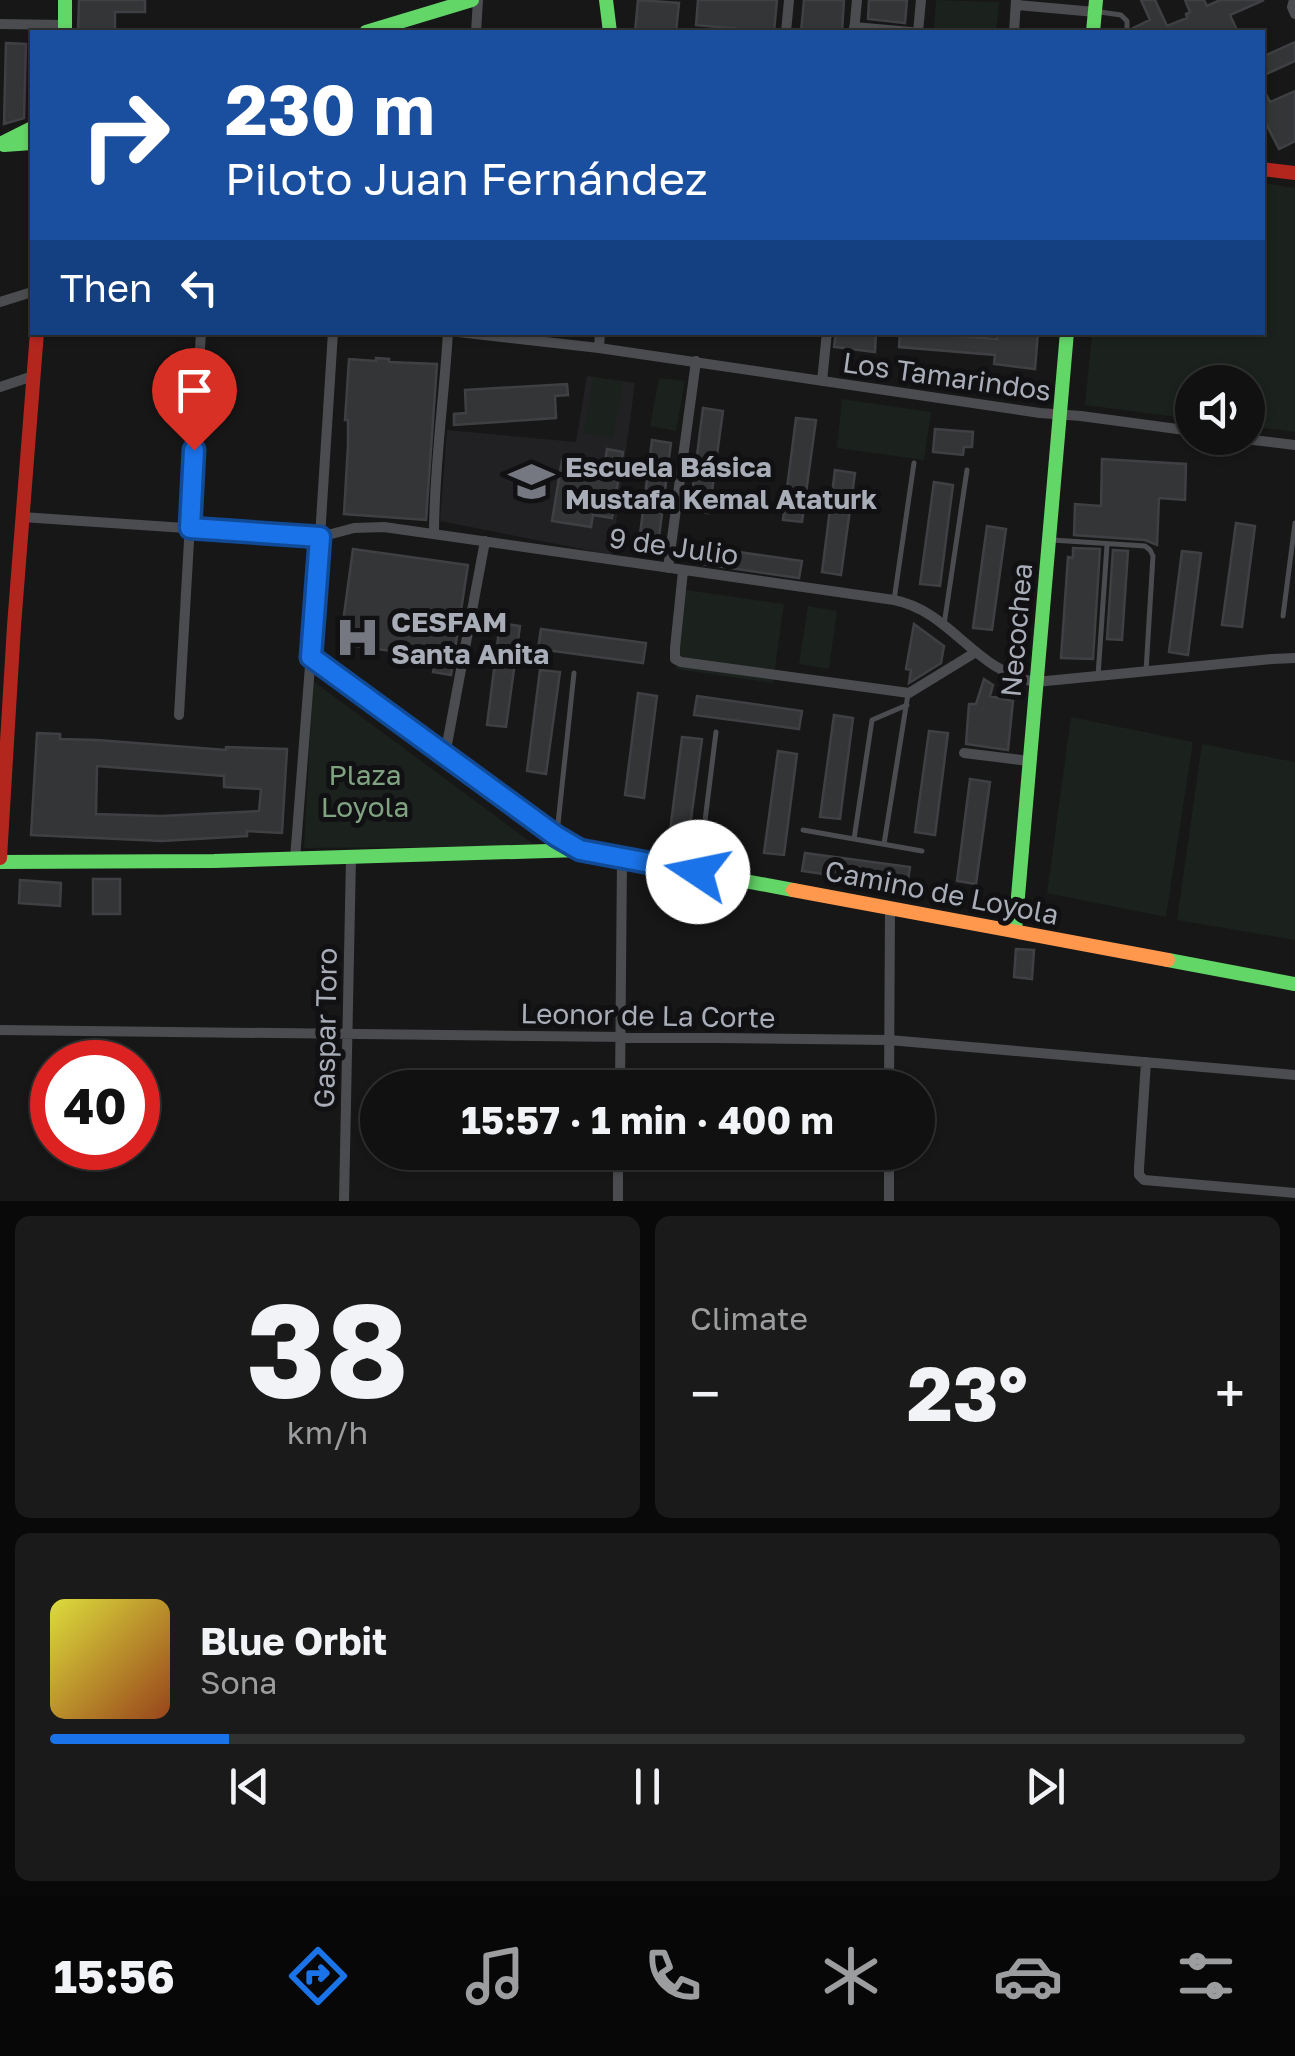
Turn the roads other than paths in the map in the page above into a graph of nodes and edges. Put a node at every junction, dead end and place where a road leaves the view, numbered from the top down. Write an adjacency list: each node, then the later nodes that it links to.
1 (65, 0): 12 (street)
2 (475, 0): 13 (street); 14 (street)
3 (606, 0): 15 (street)
4 (789, 0): 16 (street)
5 (856, 0): 17 (street)
6 (920, 0): 18 (street)
7 (1294, 0): 10 (street)
8 (1016, 2): 9 (street); 19 (street)
9 (1095, 6): 20 (lane)
10 (1295, 14)
11 (0, 24): 12 (street)
12 (63, 30)
13 (373, 30)
14 (476, 30)
15 (610, 30)
16 (786, 30)
17 (854, 30)
18 (914, 30)
19 (1014, 30)
20 (1127, 30)
21 (30, 129): 23 (street)
22 (30, 143): 23 (street)
23 (0, 144)
24 (1265, 169): 25 (street)
25 (1295, 174)
26 (30, 293): 27 (street)
27 (0, 302)
28 (36, 335): 38 (street)
29 (200, 335): 49 (street)
30 (333, 335): 51 (street)
31 (448, 335): 50 (street)
32 (502, 335): 36 (street, Los Tamarindos)
33 (600, 335): 36 (street)
34 (827, 335): 39 (street)
35 (1067, 335): 41 (street, Necochea)
36 (598, 348): 37 (street, Los Tamarindos)
37 (696, 361): 39 (street, Los Tamarindos); 55 (street)
38 (33, 376): 40 (street); 47 (street)
39 (822, 381): 41 (street, Los Tamarindos)
40 (0, 387)
41 (1060, 414): 42 (street, Los Tamarindos); 52 (street, Necochea)
42 (1175, 429)
43 (1265, 441): 44 (street)
44 (1295, 445)
45 (914, 463): 57 (lane)
46 (966, 470): 59 (lane)
47 (22, 517): 49 (street, 9 de Julio); 60 (street)
48 (1295, 523): 58 (lane)
49 (190, 528): 51 (street, 9 de Julio); 69 (street)
50 (434, 534): 51 (street, 9 de Julio); 53 (street, 9 de Julio)
51 (320, 537): 62 (street)
52 (1049, 540): 54 (lane); 67 (street, Necochea)
53 (485, 542): 55 (street, 9 de Julio); 73 (street)
54 (1107, 545): 64 (lane); 66 (lane)
55 (668, 568): 56 (street, 9 de Julio)
56 (683, 570): 57 (street, 9 de Julio); 68 (street)
57 (894, 600): 59 (street, 9 de Julio)
58 (1282, 616)
59 (944, 626): 61 (street, 9 de Julio)
60 (7, 628): 71 (street)
61 (976, 652): 67 (street, 9 de Julio); 68 (street)
62 (311, 657): 73 (street, Camino de Loyola); 83 (street)
63 (1295, 658): 64 (street, 9 de Julio)
64 (1146, 671): 66 (street, 9 de Julio)
65 (574, 673): 76 (lane)
66 (1098, 676): 67 (street, 9 de Julio)
67 (1036, 682): 74 (street, Necochea)
68 (908, 699): 77 (lane); 78 (lane)
69 (179, 715)
70 (716, 732): 85 (lane)
71 (3, 743): 84 (street)
72 (964, 753): 74 (street)
73 (445, 754): 76 (street, Camino de Loyola)
74 (1030, 761): 87 (street, Necochea)
75 (803, 830): 77 (lane)
76 (556, 836): 79 (street, Camino de Loyola)
77 (854, 839): 78 (lane)
78 (884, 844): 80 (lane)
79 (580, 850): 81 (street, Camino de Loyola); 82 (street, Camino de Loyola)
80 (922, 850)
81 (351, 856): 83 (street, Camino de Loyola); 90 (street, Gaspar Toro)
82 (622, 857): 85 (street, Camino de Loyola); 91 (street)
83 (295, 859): 84 (street, Camino de Loyola)
84 (0, 860)
85 (698, 872): 86 (street, Camino de Loyola)
86 (890, 908): 87 (street, Camino de Loyola); 92 (street)
87 (1014, 931): 88 (street, Camino de Loyola)
88 (1295, 984)
89 (0, 1030): 90 (street, Leonor de La Corte)
90 (347, 1035): 91 (street, Leonor de La Corte); 100 (street, Gaspar Toro)
91 (620, 1038): 92 (street, Leonor de La Corte); 94 (street)
92 (889, 1040): 93 (street, Leonor de La Corte); 95 (street)
93 (1146, 1062): 96 (street, Leonor de La Corte); 99 (street)
94 (620, 1070)
95 (889, 1070)
96 (1295, 1075)
97 (618, 1170): 101 (street)
98 (889, 1170): 102 (street)
99 (1295, 1193)
100 (344, 1201)
101 (618, 1201)
102 (888, 1201)

